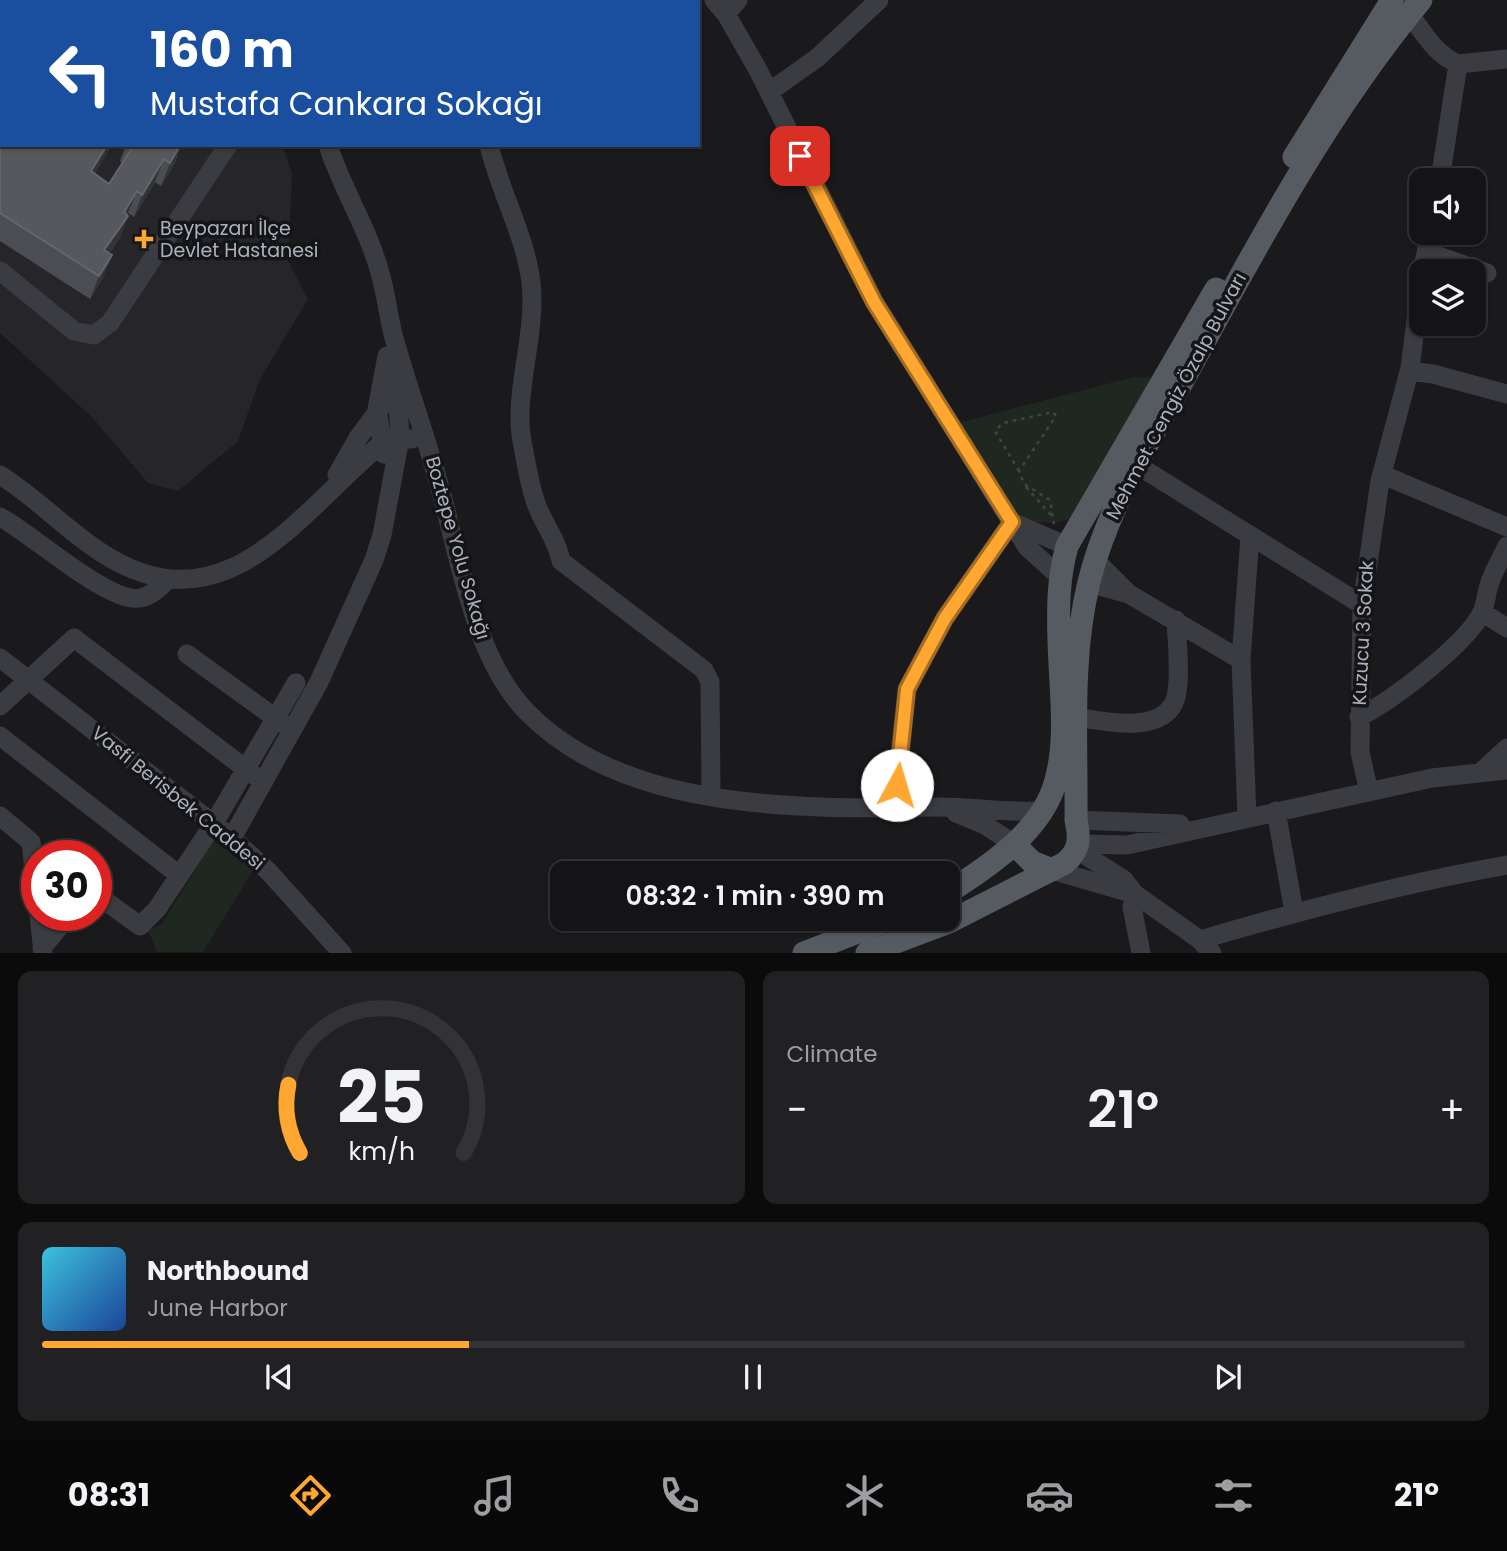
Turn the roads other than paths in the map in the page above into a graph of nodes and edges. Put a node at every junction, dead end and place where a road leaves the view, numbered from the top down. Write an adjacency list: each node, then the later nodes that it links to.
1 (879, 0): 6 (street)
2 (1405, 3): 5 (street); 23 (main road, Mehmet Cengiz Özalp Bulvarı); 30 (main road, Mehmet Cengiz Özalp Bulvarı)
3 (726, 5): 6 (street)
4 (1507, 59): 5 (street)
5 (1458, 64): 10 (street)
6 (769, 92): 28 (street)
7 (227, 147): 12 (street)
8 (329, 147): 14 (street)
9 (489, 147): 58 (street)
10 (1442, 168)
11 (1427, 252): 13 (street)
12 (0, 271)
13 (1487, 273)
14 (387, 303): 15 (street); 20 (street)
15 (393, 334): 19 (street); 21 (street, Boztepe Yolu Sokağı)
16 (1414, 336): 17 (street, Kuzucu 3 Sokak)
17 (1409, 371): 18 (street); 25 (street, Kuzucu 3 Sokak)
18 (1507, 394)
19 (398, 402): 20 (street); 21 (street); 22 (street)
20 (377, 409): 22 (street); 26 (street)
21 (426, 438): 22 (street); 58 (street, Boztepe Yolu Sokağı)
22 (391, 441): 26 (street); 50 (street)
23 (1137, 465): 31 (street); 33 (main road, Mehmet Cengiz Özalp Bulvarı)
24 (0, 475): 35 (street)
25 (1383, 475): 29 (street); 38 (street, Kuzucu 3 Sokak)
26 (326, 494): 35 (street)
27 (0, 517): 35 (street)
28 (1012, 522): 30 (street); 34 (street); 60 (street)
29 (1507, 527)
30 (1053, 531): 33 (main road); 34 (main road, Mehmet Cengiz Özalp Bulvarı)
31 (1250, 535): 38 (street); 44 (street)
32 (1507, 546): 39 (street)
33 (1095, 560): 36 (main road, Mehmet Cengiz Özalp Bulvarı); 37 (street)
34 (1059, 576): 36 (main road); 61 (main road, Mehmet Cengiz Özalp Bulvarı)
35 (167, 580)
36 (1089, 583): 37 (street); 48 (main road, Mehmet Cengiz Özalp Bulvarı)
37 (1129, 594): 40 (street)
38 (1362, 605): 49 (street, Kuzucu 3 Sokak)
39 (1482, 612): 41 (street); 49 (street)
40 (1176, 620): 44 (street); 48 (street)
41 (1507, 628)
42 (187, 654): 50 (street)
43 (0, 658): 45 (street, Vasfi Berisbek Caddesi)
44 (1241, 660): 64 (street)
45 (27, 678): 47 (street); 53 (street); 66 (street, Vasfi Berisbek Caddesi)
46 (296, 683): 50 (street)
47 (0, 706)
48 (1077, 717): 65 (main road, Mehmet Cengiz Özalp Bulvarı)
49 (1359, 717): 57 (street, Kuzucu 3 Sokak)
50 (283, 724): 53 (street); 56 (street)
51 (0, 736): 74 (street)
52 (1507, 748): 55 (street)
53 (245, 769): 56 (street); 66 (street)
54 (1507, 770): 55 (street)
55 (1480, 773): 57 (street)
56 (262, 781): 68 (street)
57 (1369, 792): 62 (street)
58 (711, 795): 60 (street, Boztepe Yolu Sokağı)
59 (942, 807): 60 (street, Boztepe Yolu Sokağı); 61 (street, Boztepe Yolu Sokağı); 70 (street)
60 (894, 808)
61 (1043, 811): 65 (main road); 70 (main road, Mehmet Cengiz Özalp Bulvarı)
62 (1276, 811): 64 (street); 78 (street)
63 (0, 816): 69 (street)
64 (1247, 817): 67 (street)
65 (1076, 820): 67 (street); 71 (main road, Mehmet Cengiz Özalp Bulvarı)
66 (213, 825): 68 (street, Vasfi Berisbek Caddesi); 74 (street)
67 (1209, 825): 71 (street)
68 (232, 838): 84 (street, Vasfi Berisbek Caddesi)
69 (29, 840)
70 (1014, 844): 73 (main road); 75 (main road, Mehmet Cengiz Özalp Bulvarı)
71 (1078, 847): 73 (main road); 76 (street)
72 (1507, 865): 78 (street)
73 (1052, 870): 76 (street); 86 (main road)
74 (179, 875): 77 (street)
75 (960, 883)
76 (1135, 894): 82 (street); 87 (street)
77 (112, 906)
78 (1294, 912): 82 (street)
79 (41, 931): 83 (street)
80 (57, 931): 83 (street)
81 (860, 931): 85 (main road)
82 (1206, 946)
83 (43, 950)
84 (342, 953)
85 (804, 953)
86 (867, 953)
87 (1141, 953)

